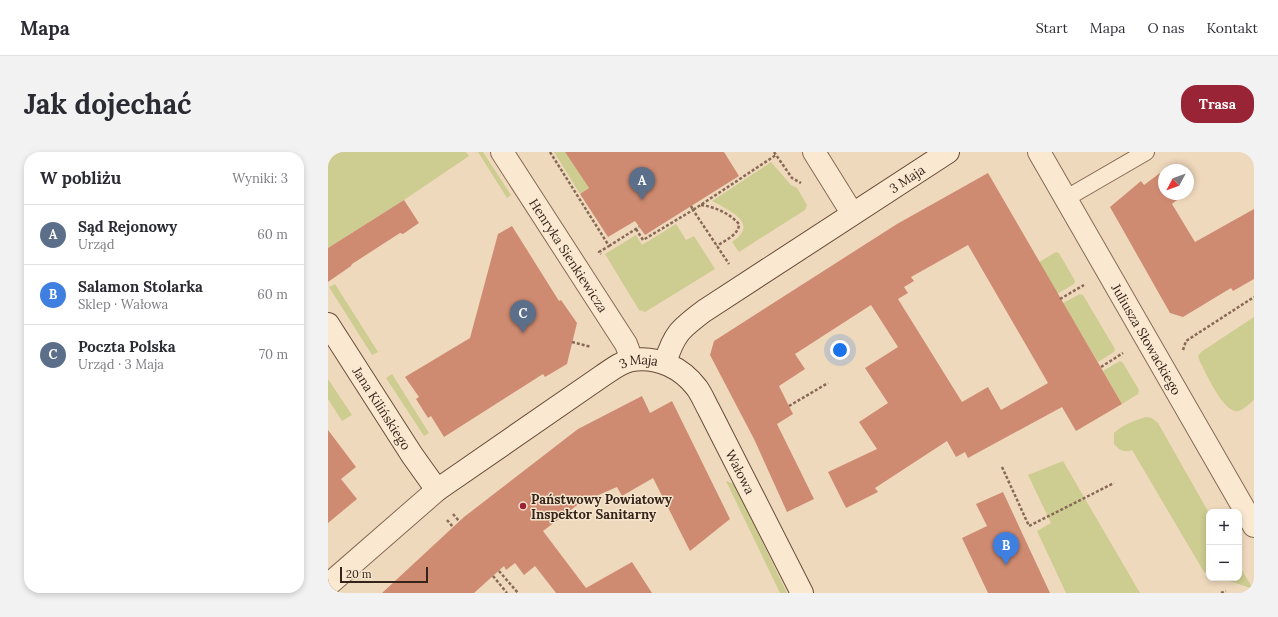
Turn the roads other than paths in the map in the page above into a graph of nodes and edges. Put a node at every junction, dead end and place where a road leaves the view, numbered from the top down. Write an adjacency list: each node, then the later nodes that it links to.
1 (502, 152): 9 (street, Henryka Sienkiewicza)
2 (814, 152): 7 (street)
3 (948, 152): 7 (street, 3 Maja)
4 (1039, 152): 6 (street, Juliusza Słowackiego)
5 (1146, 152): 6 (lane)
6 (1065, 199): 12 (street, Juliusza Słowackiego)
7 (852, 214): 10 (street, 3 Maja)
8 (328, 324): 11 (street, Jana Kilińskiego)
9 (632, 360): 10 (street, 3 Maja); 11 (street, 3 Maja)
10 (665, 363): 14 (street, Wałowa)
11 (437, 490): 13 (street, 3 Maja)
12 (1254, 526)
13 (328, 585)
14 (802, 593)

